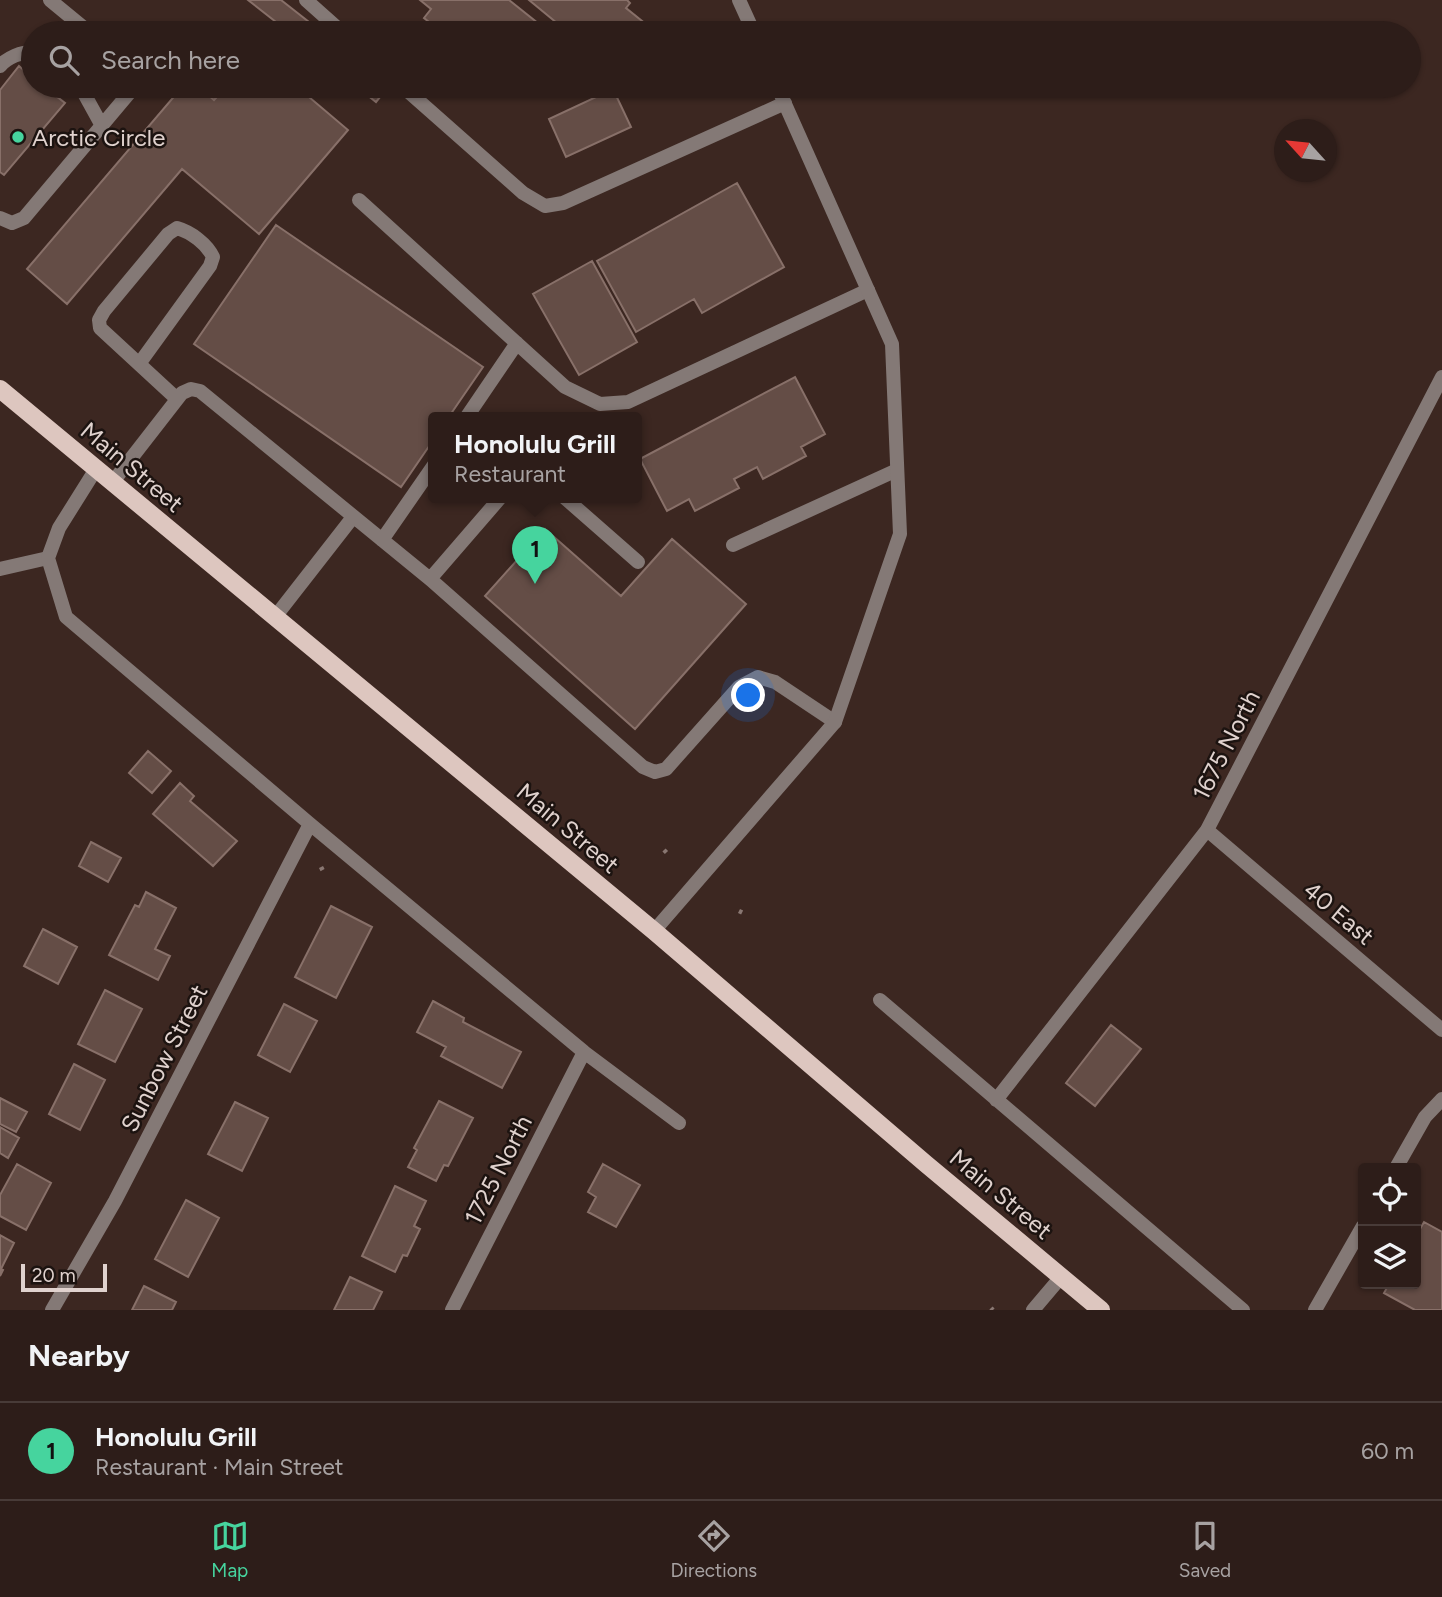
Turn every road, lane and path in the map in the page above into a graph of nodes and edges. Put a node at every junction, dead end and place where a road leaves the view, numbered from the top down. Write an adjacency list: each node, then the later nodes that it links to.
1 (50, 0): 4 (street)
2 (306, 0): 5 (street)
3 (739, 0): 6 (street)
4 (75, 21)
5 (330, 21)
6 (749, 21)
7 (21, 54): 8 (street)
8 (0, 66)
9 (87, 98): 14 (street)
10 (125, 98): 14 (street)
11 (416, 98): 13 (street)
12 (783, 98): 13 (street)
13 (785, 103): 17 (street)
14 (102, 126): 16 (street)
15 (359, 200): 18 (street)
16 (0, 218)
17 (868, 290): 18 (street); 25 (street)
18 (517, 343): 23 (street)
19 (139, 364): 19 (street); 22 (street)
20 (1442, 377): 40 (street, 1675 North)
21 (0, 389): 24 (main road, Main Street)
22 (177, 399): 27 (street); 30 (street)
23 (470, 412)
24 (96, 469): 27 (main road, Main Street); 33 (street)
25 (897, 470): 32 (street); 38 (street)
26 (428, 472): 31 (street)
27 (112, 483): 37 (main road, Main Street)
28 (496, 503): 36 (street)
29 (571, 503): 34 (street)
30 (354, 517): 31 (street); 37 (street)
31 (382, 540): 36 (street)
32 (733, 545)
33 (48, 558): 35 (street); 39 (street)
34 (638, 562)
35 (0, 569)
36 (430, 579): 38 (street)
37 (275, 617): 41 (main road, Main Street)
38 (835, 722): 41 (street)
39 (310, 824): 44 (street); 51 (street, Sunbow Street)
40 (1207, 830): 43 (street, 40 East); 46 (street, 1675 North)
41 (654, 931): 50 (main road, Main Street)
42 (880, 1000): 46 (street)
43 (1442, 1030)
44 (584, 1052): 47 (street); 52 (street, 1725 North)
45 (1442, 1098): 48 (street)
46 (996, 1100): 55 (street)
47 (679, 1124)
48 (1399, 1163)
49 (1358, 1235): 56 (street)
50 (1061, 1277): 53 (street); 54 (main road, Main Street)
51 (52, 1310)
52 (452, 1310)
53 (1033, 1310)
54 (1101, 1310)
55 (1243, 1310)
56 (1315, 1310)

